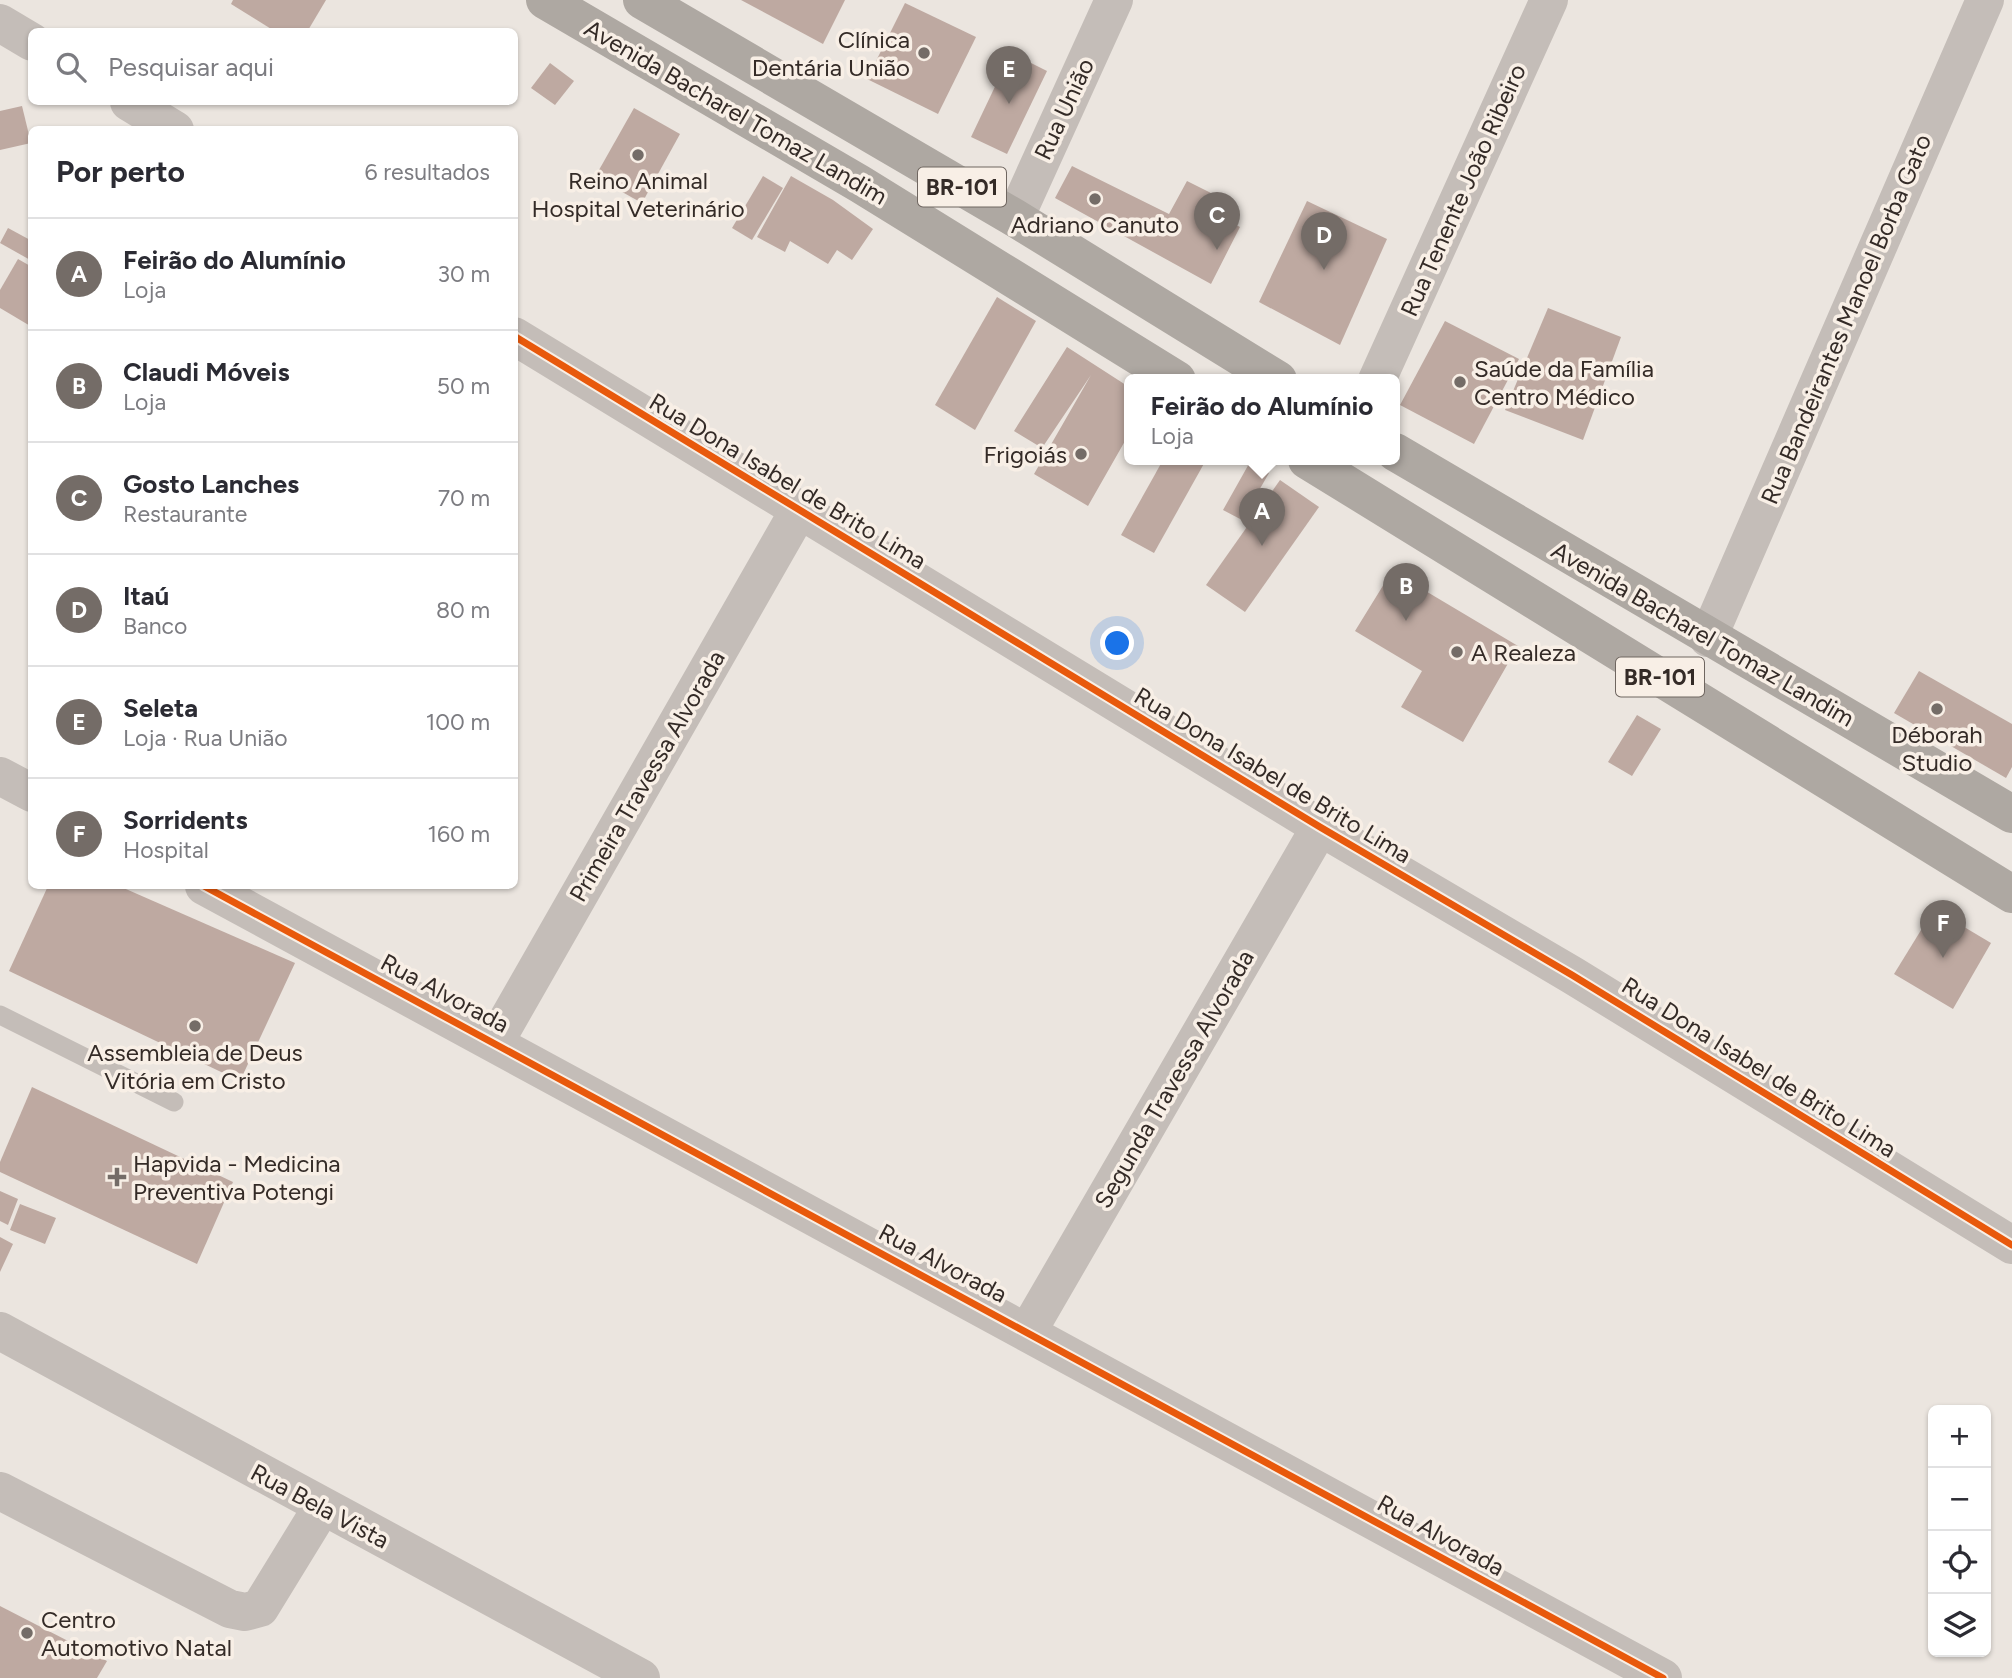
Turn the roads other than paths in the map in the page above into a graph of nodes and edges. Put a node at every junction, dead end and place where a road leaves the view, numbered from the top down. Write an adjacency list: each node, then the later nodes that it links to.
1 (521, 0): 9 (highway)
2 (545, 0): 9 (highway, Avenida Bacharel Tomaz Landim / BR-101)
3 (1114, 0): 12 (street, Rua União)
4 (1549, 0): 16 (street, Rua Tenente João Ribeiro)
5 (1985, 0): 20 (street, Rua Bandeirantes Manoel Borba Gato)
6 (663, 6): 12 (highway, Avenida Bacharel Tomaz Landim / BR-101)
7 (0, 23): 8 (street)
8 (28, 40)
9 (623, 45): 14 (highway, Avenida Bacharel Tomaz Landim / BR-101)
10 (135, 105): 11 (street)
11 (169, 126)
12 (1014, 218): 15 (highway, Avenida Bacharel Tomaz Landim / BR-101)
13 (518, 338): 19 (street, Rua Dona Isabel de Brito Lima)
14 (1167, 374)
15 (1268, 374)
16 (1380, 374)
17 (1400, 455): 20 (highway, Avenida Bacharel Tomaz Landim / BR-101)
18 (1315, 465): 26 (highway, BR-101)
19 (799, 510): 24 (street, Rua Dona Isabel de Brito Lima); 28 (street, Primeira Travessa Alvorada)
20 (1708, 638): 23 (highway, Avenida Bacharel Tomaz Landim / BR-101)
21 (0, 776): 22 (street)
22 (28, 791)
23 (2012, 814)
24 (1320, 827): 30 (street, Rua Dona Isabel de Brito Lima); 32 (street, Segunda Travessa Alvorada)
25 (210, 889): 28 (street, Rua Alvorada)
26 (2012, 894)
27 (0, 1015): 29 (lane)
28 (495, 1042): 32 (street, Rua Alvorada)
29 (174, 1102)
30 (2012, 1245)
31 (0, 1331): 34 (street, Rua Bela Vista)
32 (1028, 1331): 36 (street, Rua Alvorada)
33 (0, 1491): 34 (street)
34 (322, 1507): 35 (street, Rua Bela Vista)
35 (641, 1678)
36 (1663, 1678)

